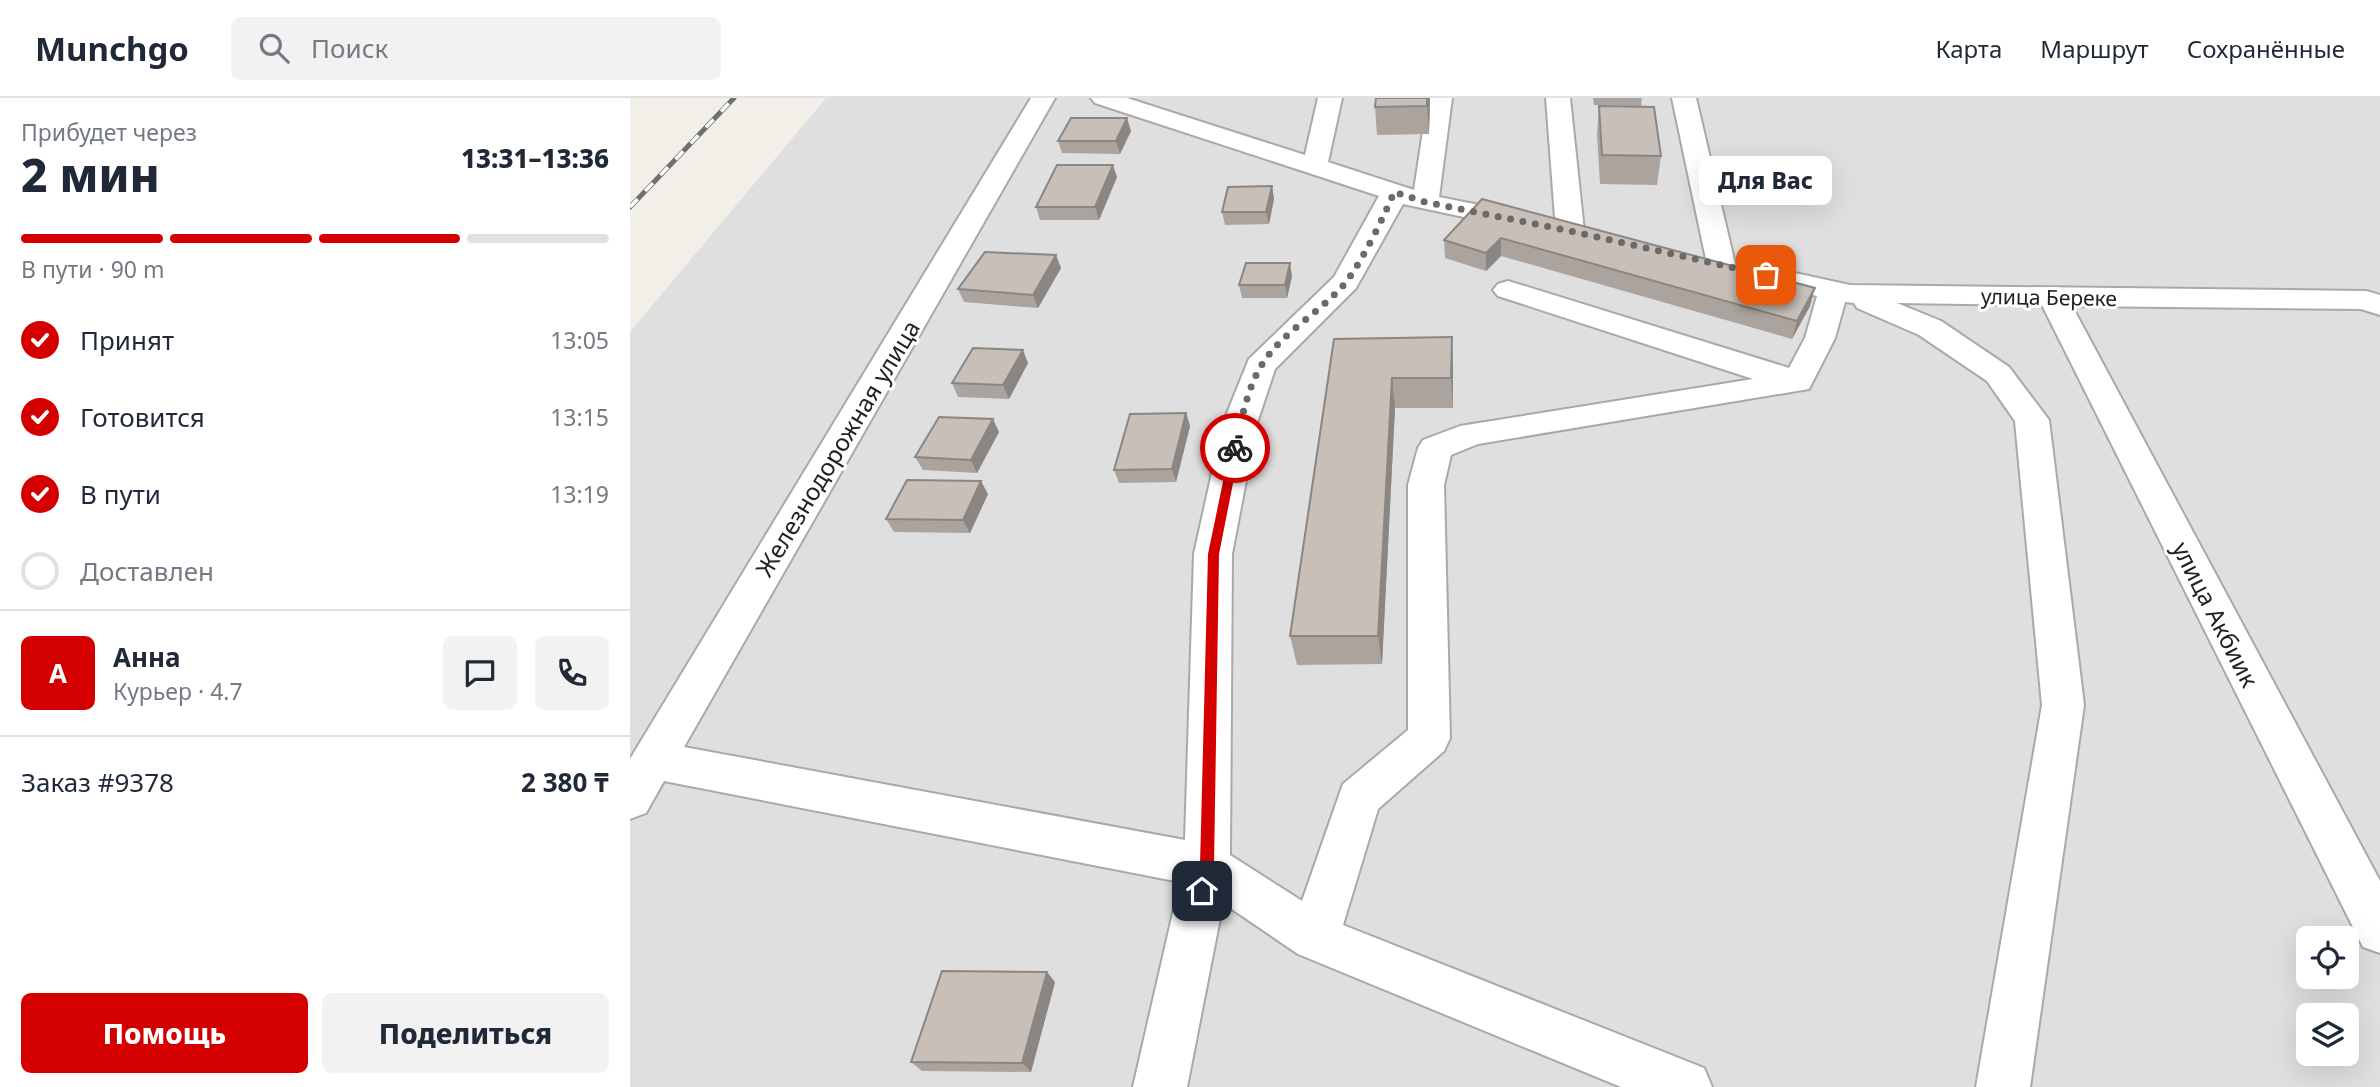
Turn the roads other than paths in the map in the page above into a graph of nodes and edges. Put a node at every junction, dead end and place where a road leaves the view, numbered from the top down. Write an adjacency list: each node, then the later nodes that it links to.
1 (1043, 98): 14 (street, Железнодорожная улица)
2 (1103, 98): 7 (street)
3 (1330, 98): 7 (street)
4 (1440, 98): 8 (street)
5 (1558, 98): 8 (street)
6 (1684, 98): 10 (street, улица Береке)
7 (1315, 165): 8 (street)
8 (1409, 197): 16 (street)
9 (1508, 290): 13 (street)
10 (1842, 293): 11 (street, улица Береке); 13 (street); 21 (street)
11 (2053, 298): 12 (street, улица Береке); 17 (street, улица Акбиик)
12 (2380, 306)
13 (1798, 382): 18 (street)
14 (653, 760): 15 (street, Железнодорожная улица); 16 (street)
15 (630, 799)
16 (1207, 866): 18 (street); 19 (street)
17 (2380, 930)
18 (1315, 937): 20 (street)
19 (1160, 1087)
20 (1685, 1087)
21 (2003, 1087)

